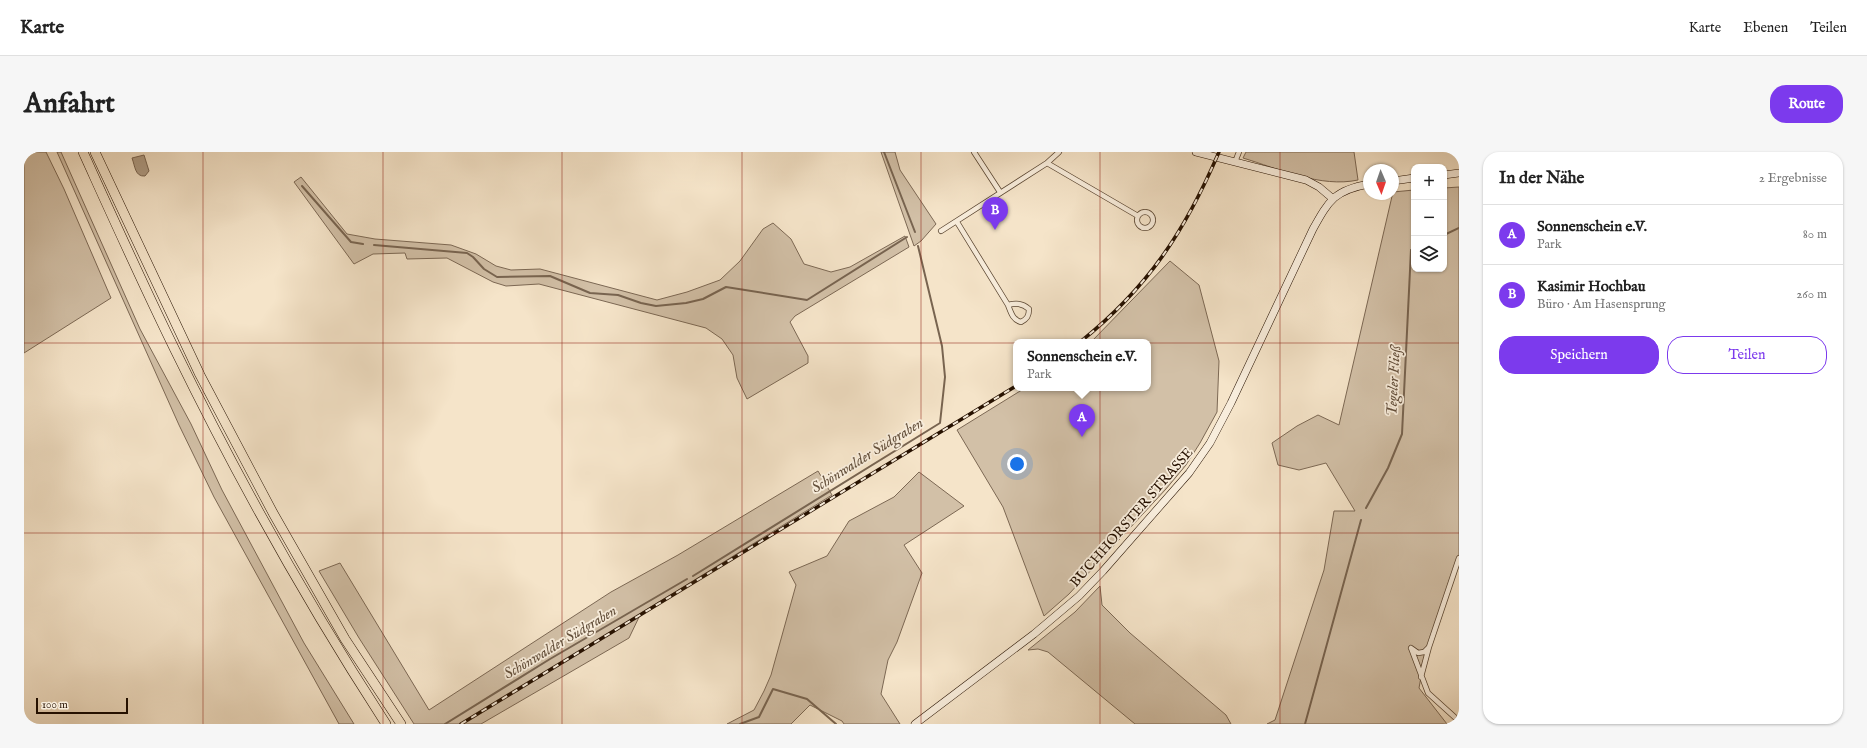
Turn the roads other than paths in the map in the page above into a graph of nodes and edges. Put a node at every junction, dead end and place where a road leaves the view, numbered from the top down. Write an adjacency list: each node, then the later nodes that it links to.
1 (83, 152): 24 (highway)
2 (95, 152): 25 (highway)
3 (974, 152): 14 (street)
4 (1059, 152): 8 (street)
5 (1196, 152): 7 (main road)
6 (1239, 152): 7 (street)
7 (1235, 162): 15 (main road)
8 (1047, 163): 14 (street); 16 (street)
9 (1459, 173): 10 (main road)
10 (1447, 175)
11 (1411, 178): 12 (main road)
12 (1399, 180)
13 (1363, 185): 15 (main road, BUCHHORSTER STRASSE)
14 (1000, 192): 17 (street)
15 (1332, 198): 26 (main road, BUCHHORSTER STRASSE)
16 (1138, 216)
17 (957, 222): 18 (street); 19 (street)
18 (941, 231)
19 (1008, 305): 19 (street)
20 (1459, 558): 21 (street)
21 (1429, 646): 22 (street); 22 (street)
22 (1421, 676): 23 (street)
23 (1459, 721)
24 (386, 724)
25 (401, 724)
26 (915, 724)

